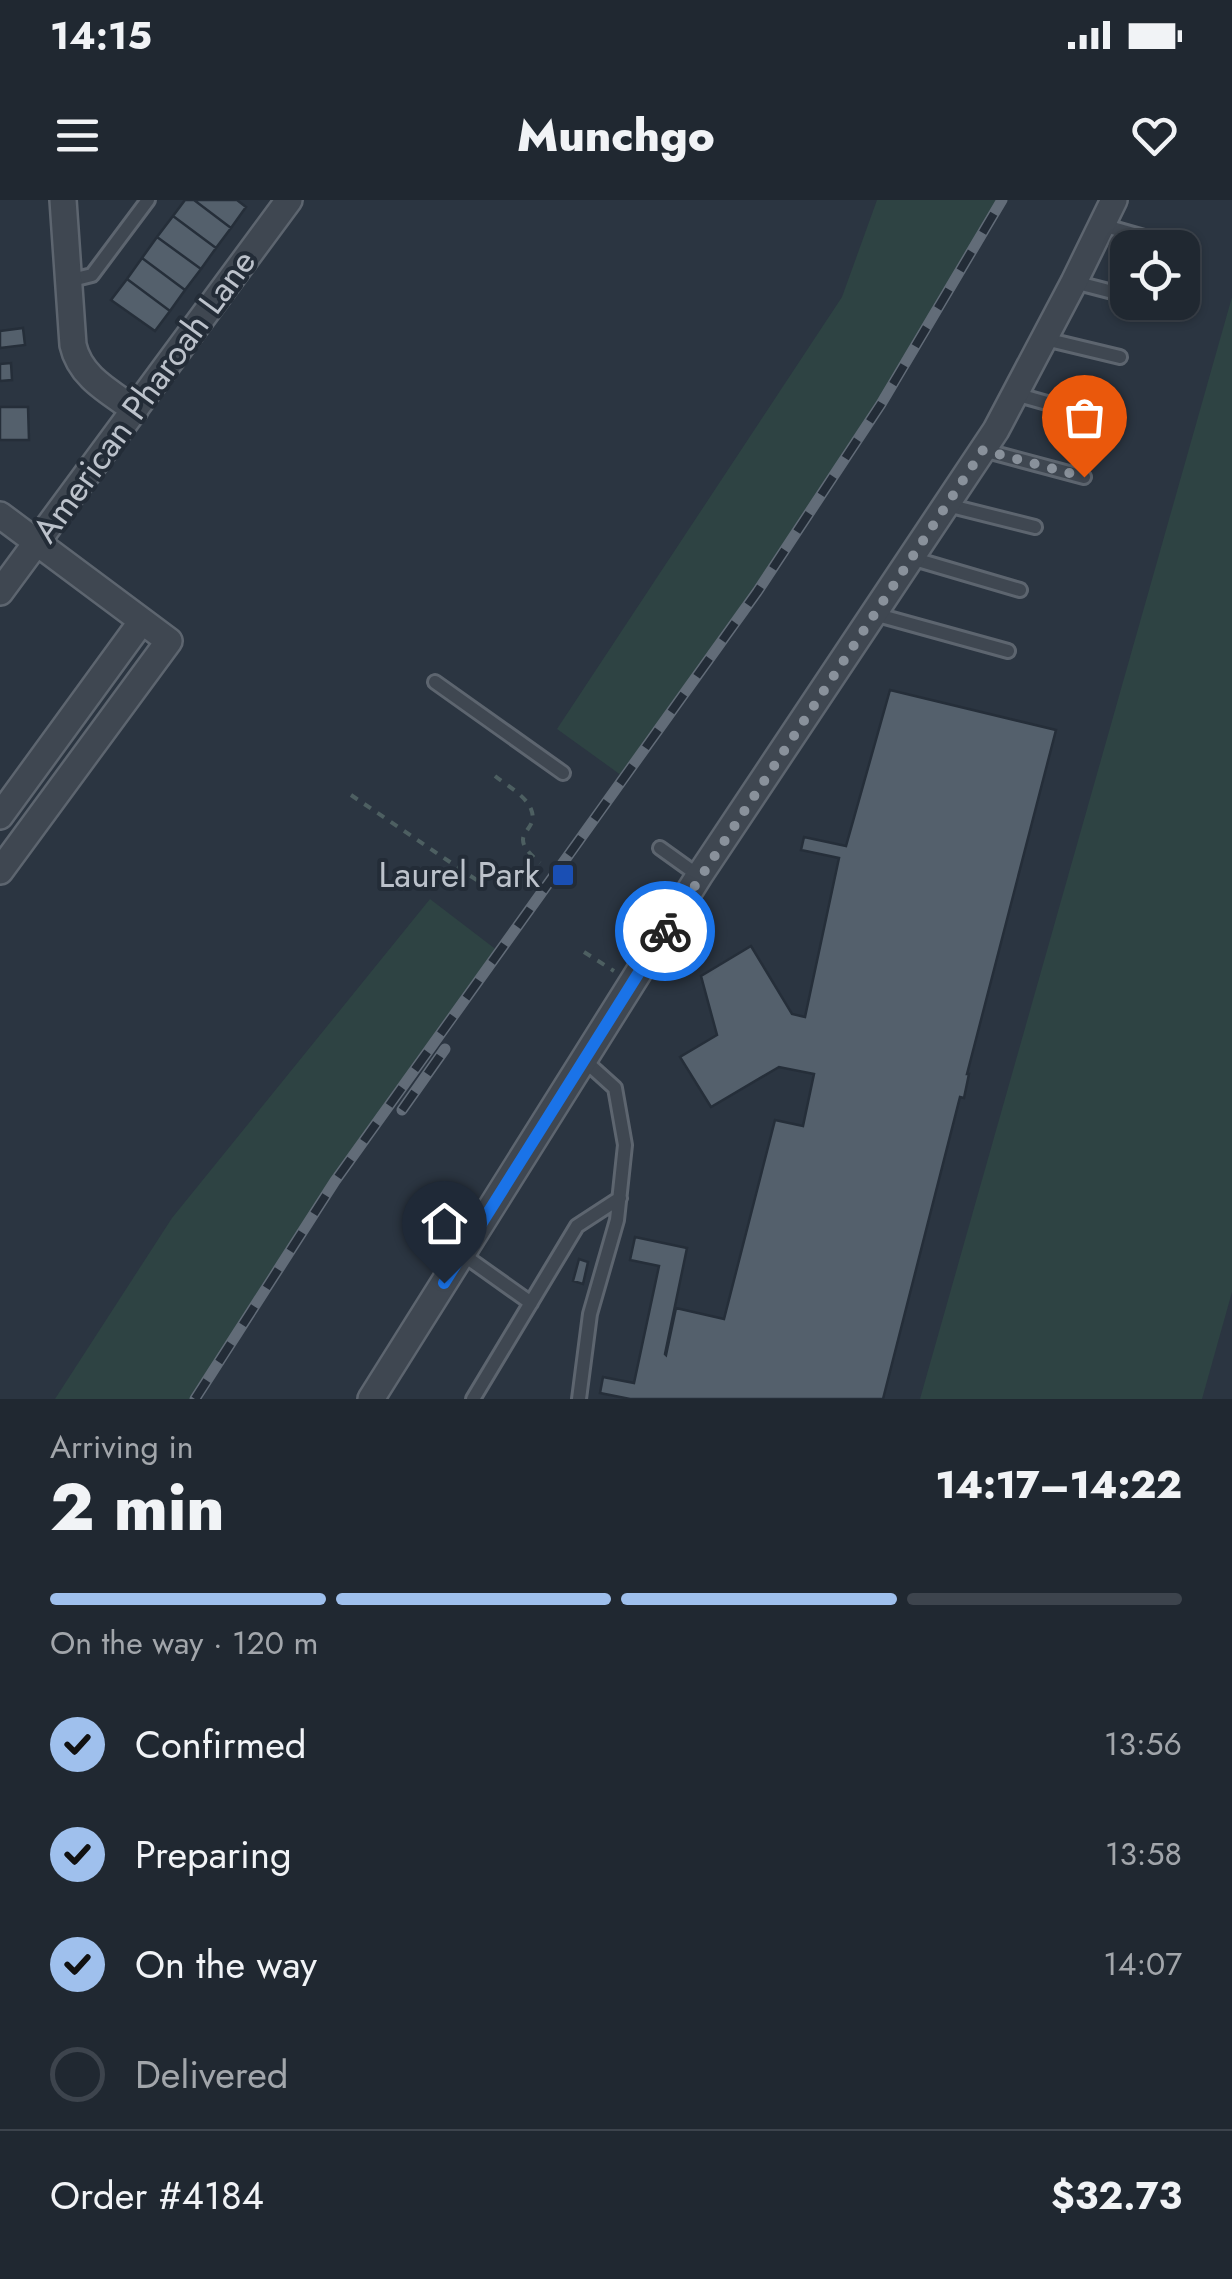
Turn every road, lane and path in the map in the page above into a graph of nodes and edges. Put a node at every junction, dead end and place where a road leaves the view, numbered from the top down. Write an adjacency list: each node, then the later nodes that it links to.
1 (62, 200): 7 (street)
2 (148, 200): 7 (lane)
3 (289, 200): 13 (street, American Pharoah Lane)
4 (1114, 200): 5 (street)
5 (1102, 225): 6 (lane); 8 (street)
6 (1120, 230)
7 (68, 281): 13 (street)
8 (1074, 282): 9 (lane); 10 (street)
9 (1110, 291)
10 (1045, 339): 11 (lane); 12 (street)
11 (1120, 357)
12 (1015, 394): 14 (lane); 15 (street)
13 (135, 410): 20 (street, American Pharoah Lane)
14 (1107, 420)
15 (983, 450): 16 (lane); 17 (street)
16 (1084, 477)
17 (946, 505): 19 (lane); 21 (street)
18 (0, 515): 20 (street)
19 (1034, 527)
20 (37, 542): 23 (street, American Pharoah Lane); 25 (street)
21 (911, 558): 22 (lane); 24 (street)
22 (1020, 590)
23 (0, 592)
24 (874, 614): 26 (lane); 35 (street)
25 (142, 621): 31 (street); 34 (street)
26 (1008, 651)
27 (435, 682): 28 (lane)
28 (562, 773)
29 (495, 776): 33 (path)
30 (350, 794): 36 (path)
31 (0, 816)
32 (660, 848): 35 (lane)
33 (540, 863)
34 (0, 871)
35 (700, 876): 38 (street)
36 (481, 883)
37 (584, 952): 38 (path)
38 (632, 983): 39 (street)
39 (584, 1060): 40 (lane); 41 (street)
40 (620, 1198): 42 (lane); 45 (lane)
41 (462, 1254): 42 (lane); 43 (street)
42 (530, 1303): 44 (lane)
43 (371, 1399)
44 (473, 1399)
45 (579, 1399)

